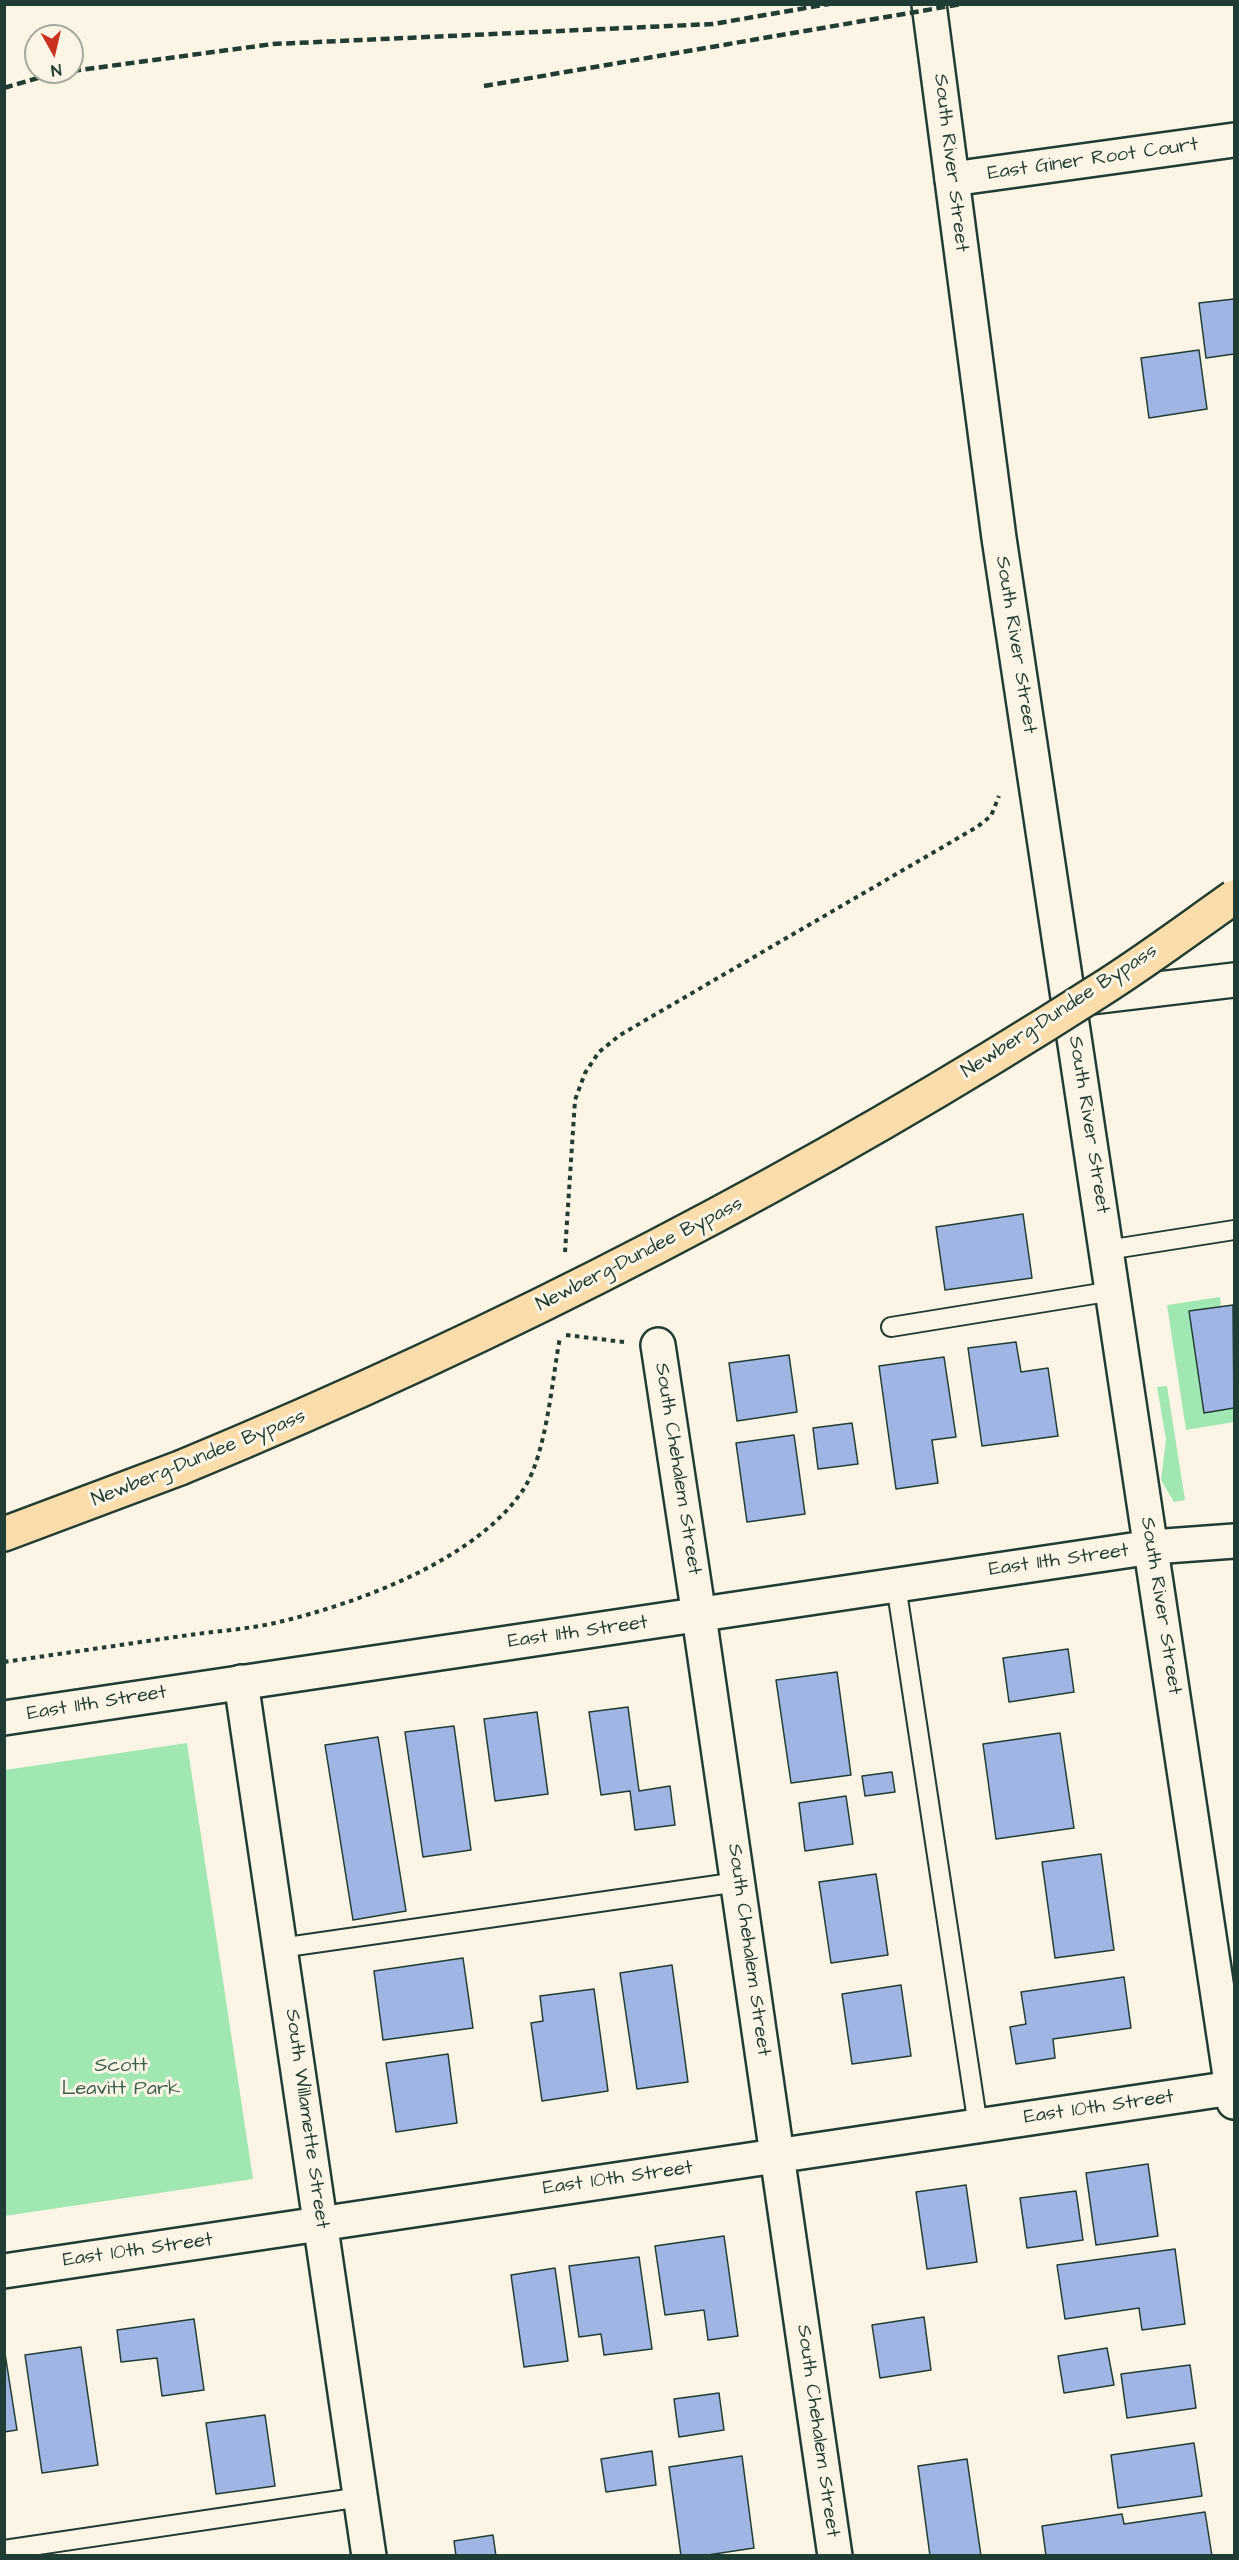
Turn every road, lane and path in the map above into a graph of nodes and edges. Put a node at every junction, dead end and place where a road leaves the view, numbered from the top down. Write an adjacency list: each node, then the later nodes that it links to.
1 (929, 4): 3 (street, South River Street)
2 (1234, 140): 3 (street, East Giner Root Court)
3 (952, 179): 7 (street, South River Street)
4 (1000, 793): 10 (path)
5 (1234, 897): 14 (highway, Newberg-Dundee Bypass, bridge)
6 (1234, 980): 7 (street)
7 (1069, 999): 9 (street, South River Street)
8 (1234, 1230): 9 (lane)
9 (1107, 1250): 11 (street, South River Street)
10 (565, 1264)
11 (1113, 1291): 12 (lane); 16 (street, South River Street)
12 (891, 1327)
13 (658, 1345): 18 (street, South Chehalem Street); 19 (path)
14 (4, 1534)
15 (1234, 1541): 16 (street, East 11th Street)
16 (1152, 1547): 17 (street, East 11th Street); 24 (street, South River Street)
17 (896, 1585): 18 (street, East 11th Street); 25 (lane)
18 (699, 1616): 20 (street, East 11th Street); 22 (street, South Chehalem Street)
19 (4, 1662)
20 (241, 1682): 21 (street, East 11th Street); 23 (street, South Willamette Street)
21 (4, 1718)
22 (738, 1882): 23 (lane); 26 (street, South Chehalem Street)
23 (280, 1948): 27 (street, South Willamette Street)
24 (1233, 2095): 25 (street, East 10th Street)
25 (978, 2126): 26 (street, East 10th Street)
26 (777, 2156): 27 (street, East 10th Street); 32 (street, South Chehalem Street)
27 (321, 2224): 28 (street, East 10th Street); 29 (street, South Willamette Street)
28 (4, 2271)
29 (361, 2497): 30 (lane); 31 (street, South Willamette Street)
30 (4, 2550)
31 (369, 2556)
32 (835, 2556)

